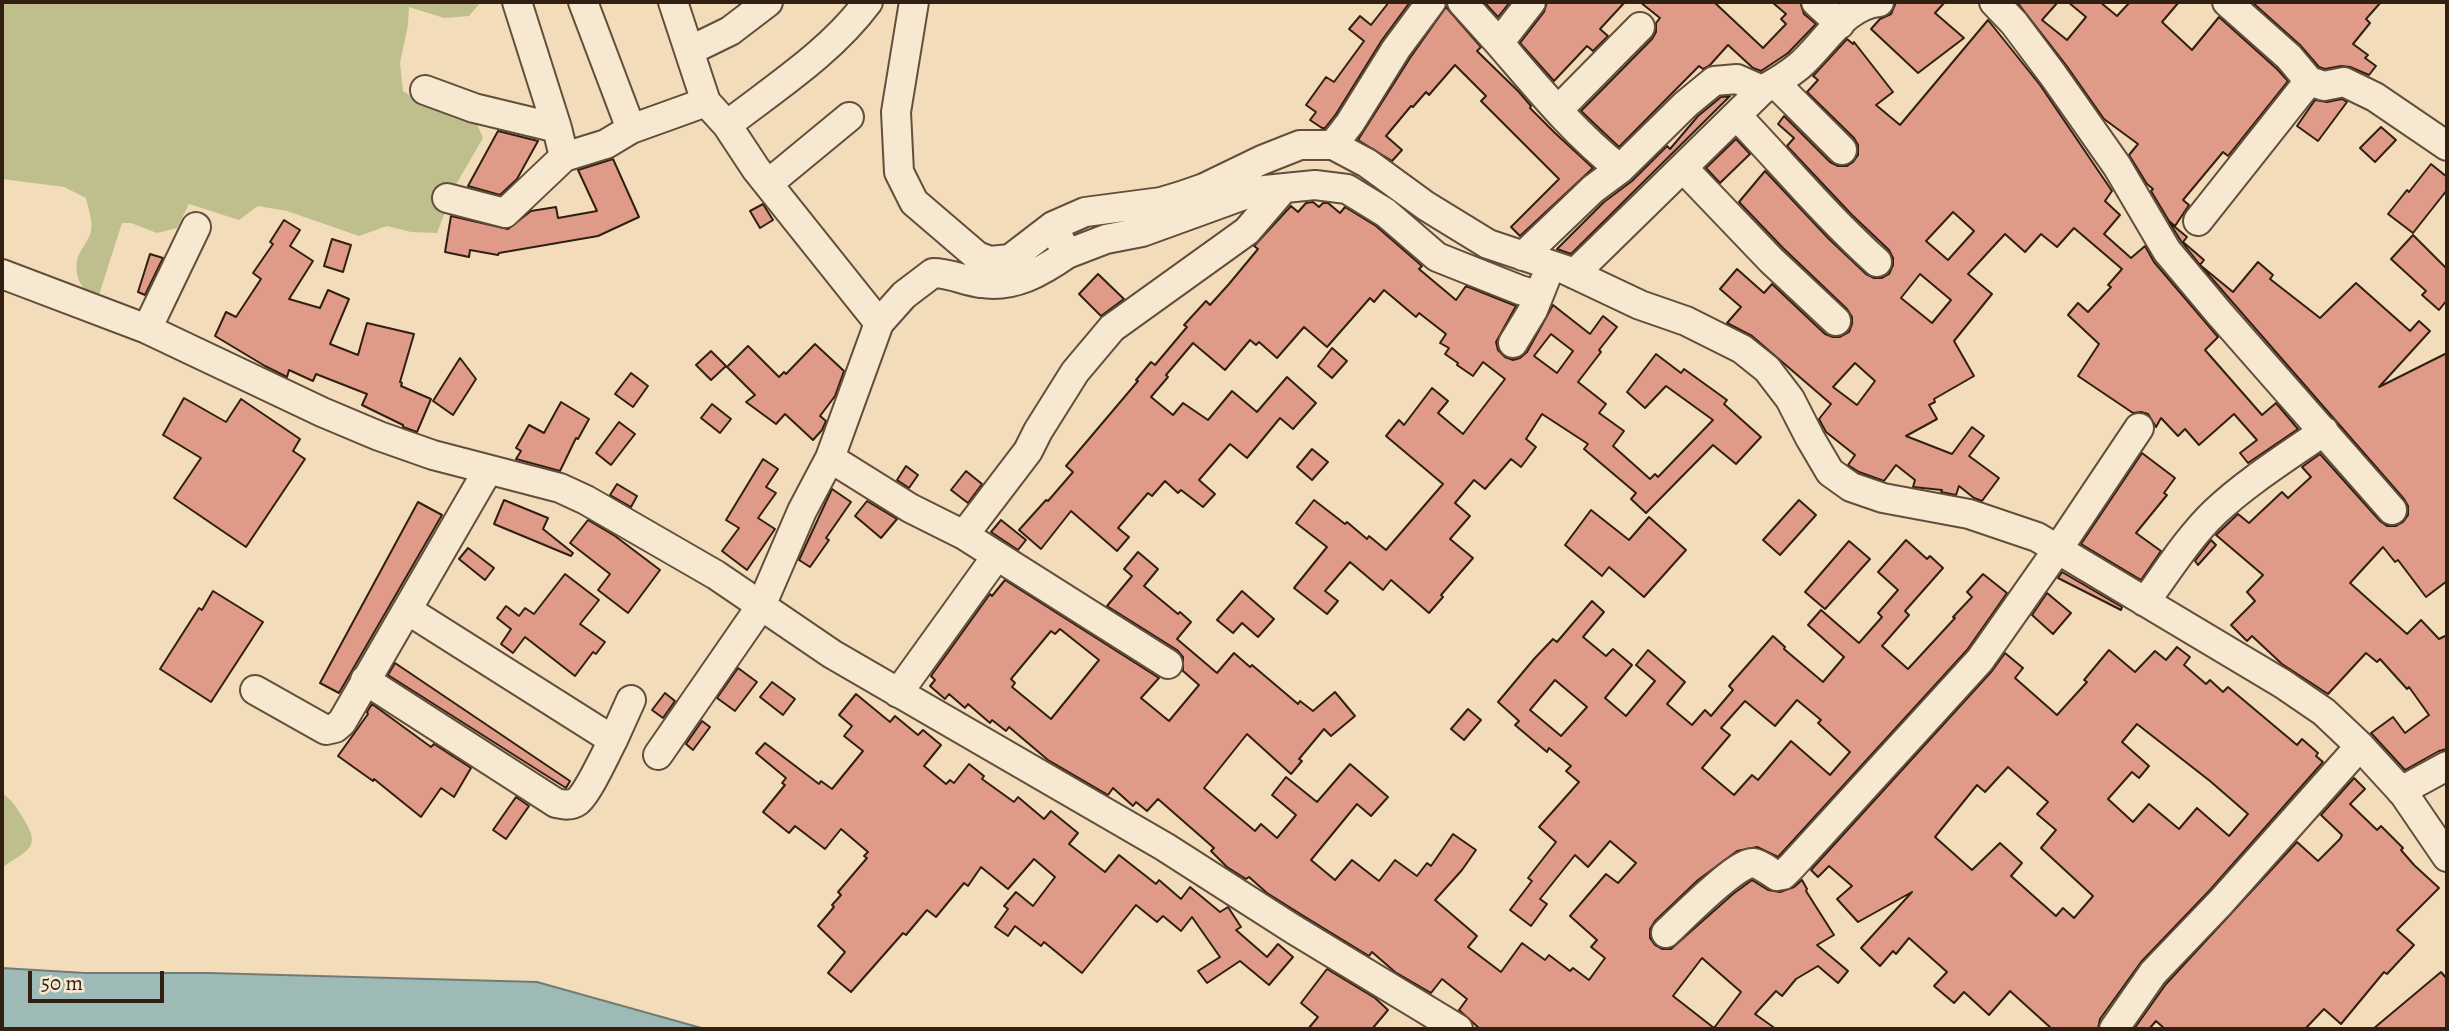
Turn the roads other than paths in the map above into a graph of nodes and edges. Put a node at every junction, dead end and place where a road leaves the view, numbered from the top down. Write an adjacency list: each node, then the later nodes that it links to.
1 (517, 2): 26 (street)
2 (583, 2): 27 (street)
3 (673, 2): 17 (street)
4 (768, 2): 17 (street)
5 (868, 2): 25 (street)
6 (914, 2): 40 (street)
7 (1432, 2): 28 (street)
8 (1462, 2): 16 (street)
9 (1531, 2): 16 (street)
10 (1816, 2): 14 (street)
11 (1879, 2): 14 (street)
12 (1994, 2): 53 (street)
13 (2227, 2): 18 (street)
14 (1840, 24): 19 (street)
15 (1640, 27): 22 (street)
16 (1499, 43): 22 (street)
17 (690, 51): 21 (street)
18 (2309, 81): 29 (street); 37 (street)
19 (1768, 86): 23 (street); 30 (street); 33 (street)
20 (425, 90): 26 (street)
21 (706, 102): 25 (street); 27 (street)
22 (1558, 110): 33 (street)
23 (1737, 116): 32 (street); 44 (street)
24 (849, 117): 34 (street)
25 (727, 125): 34 (street)
26 (557, 128): 31 (street)
27 (631, 129): 31 (street)
28 (1333, 145): 38 (street); 40 (street)
29 (2447, 146)
30 (1842, 149)
31 (564, 158): 36 (street)
32 (1683, 168): 45 (street); 48 (street)
33 (1620, 169): 42 (street)
34 (769, 183): 49 (street)
35 (1283, 189): 41 (street); 43 (street); 57 (street)
36 (447, 198)
37 (2198, 221)
38 (1457, 224): 42 (street); 43 (street)
39 (196, 226): 50 (street)
40 (1053, 226): 41 (street)
41 (1067, 254): 49 (street)
42 (1523, 256): 45 (street)
43 (1437, 257): 47 (street)
44 (1877, 262)
45 (1563, 270): 47 (street); 58 (street)
46 (2, 274): 50 (street)
47 (1538, 295): 51 (street)
48 (1836, 321)
49 (879, 323): 54 (street)
50 (147, 329): 55 (street)
51 (1513, 343)
52 (2138, 428): 58 (street)
53 (2324, 431): 56 (street); 60 (street)
54 (830, 458): 57 (street); 61 (street)
55 (488, 470): 61 (street); 62 (street)
56 (2392, 510)
57 (964, 535): 59 (street)
58 (2058, 549): 60 (street); 74 (street)
59 (996, 557): 63 (street); 66 (street)
60 (2145, 602): 69 (street)
61 (761, 606): 66 (street); 70 (street)
62 (409, 611): 64 (street); 68 (street)
63 (1168, 664)
64 (365, 680): 65 (street); 68 (street)
65 (255, 690)
66 (898, 693): 75 (street)
67 (631, 700): 68 (street)
68 (613, 740)
69 (2360, 746): 72 (street); 76 (street)
70 (658, 755)
71 (2447, 766): 72 (street)
72 (2401, 791): 73 (street)
73 (2447, 857)
74 (1666, 933)
75 (1458, 1029)
76 (2114, 1029)

